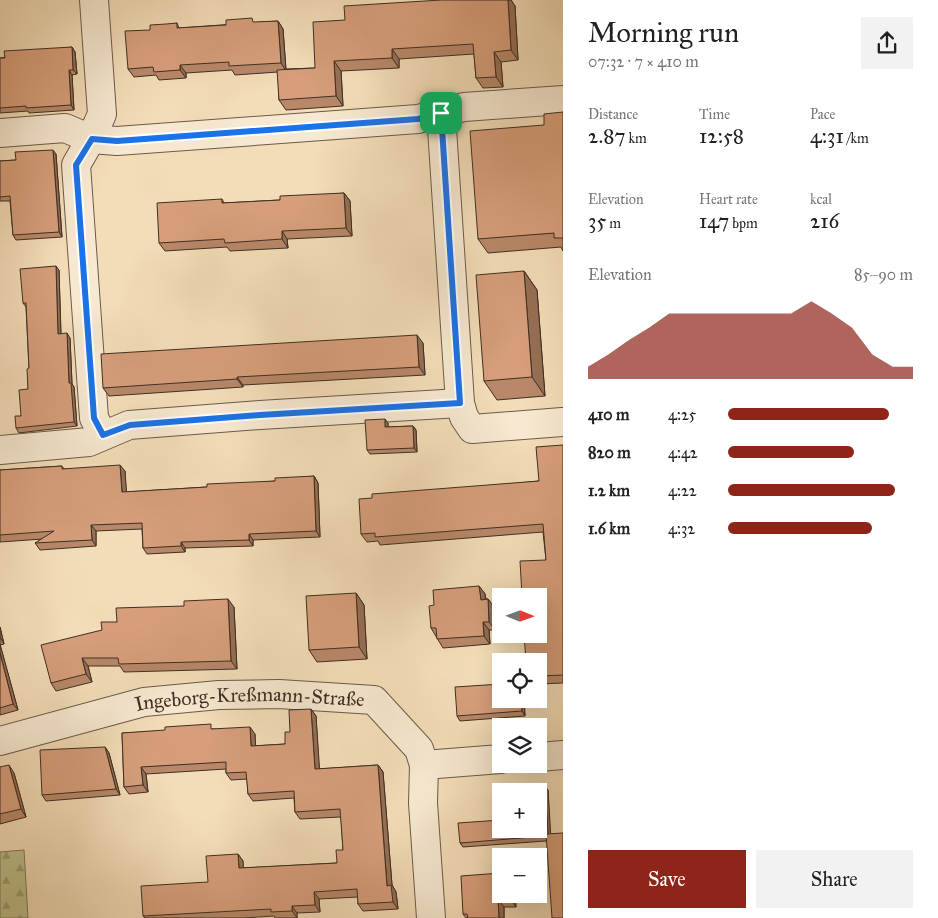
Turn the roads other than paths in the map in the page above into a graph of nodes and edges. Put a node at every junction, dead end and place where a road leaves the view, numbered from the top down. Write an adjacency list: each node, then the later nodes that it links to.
1 (94, 0): 5 (street)
2 (563, 100): 3 (street)
3 (441, 113): 5 (street); 6 (street)
4 (0, 133): 5 (street)
5 (92, 139): 8 (street)
6 (460, 403): 7 (street); 8 (street)
7 (562, 422)
8 (103, 435): 9 (street)
9 (0, 450)
10 (0, 741): 14 (street, Ingeborg-Kreßmann-Straße)
11 (563, 755): 12 (street)
12 (547, 756)
13 (492, 760): 14 (street)
14 (424, 765): 15 (street)
15 (431, 918)

